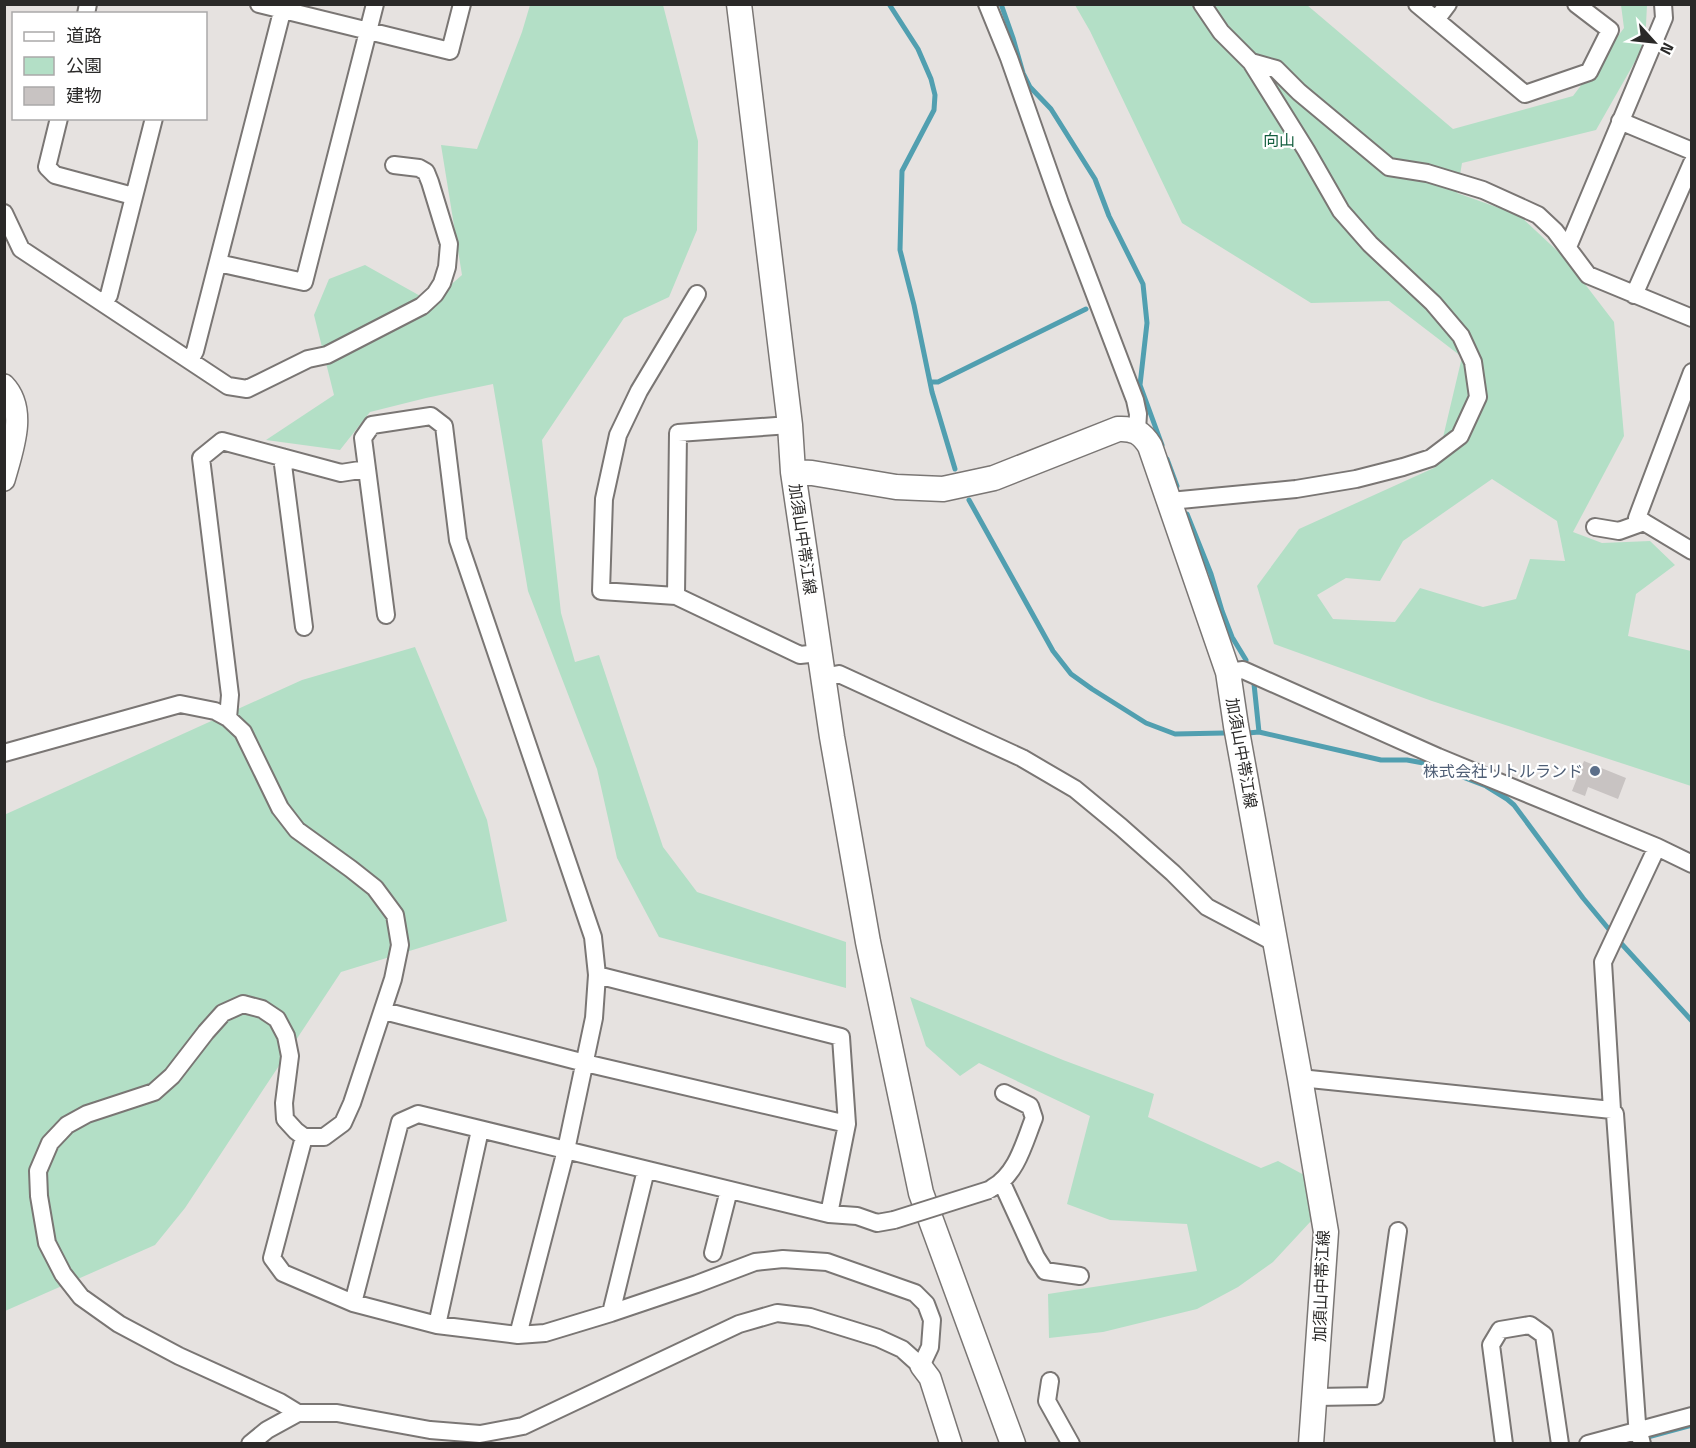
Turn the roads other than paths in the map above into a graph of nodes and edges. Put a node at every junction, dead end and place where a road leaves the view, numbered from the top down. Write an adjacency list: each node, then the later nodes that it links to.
1 (259, 4): 10 (street)
2 (375, 4): 13 (street)
3 (462, 4): 13 (street)
4 (739, 4): 32 (main road, 加須山中帯江線)
5 (987, 4): 33 (street)
6 (1202, 4): 14 (street)
7 (1417, 4): 12 (street)
8 (1448, 4): 12 (street)
9 (1576, 4): 12 (street)
10 (284, 8): 13 (street); 24 (street)
11 (1666, 9): 17 (street)
12 (1436, 20)
13 (368, 32): 24 (street)
14 (1251, 62): 23 (street); 38 (street)
15 (59, 120): 21 (street)
16 (153, 120): 21 (street)
17 (1620, 121): 18 (street); 23 (street)
18 (1692, 151)
19 (1692, 163): 26 (street)
20 (394, 165): 29 (street)
21 (134, 196): 27 (street)
22 (4, 213): 27 (street)
23 (1568, 247): 26 (street)
24 (218, 262): 29 (street)
25 (697, 294): 42 (street)
26 (1634, 295): 28 (street)
27 (104, 303): 29 (street)
28 (1692, 318)
29 (190, 360)
30 (1692, 372): 39 (street)
31 (4, 385): 37 (street)
32 (790, 425): 36 (main road, 加須山中帯江線); 42 (street)
33 (1137, 430): 36 (main road, 加須山中帯江線); 38 (main road, 加須山中帯江線)
34 (282, 457): 35 (street); 44 (street); 48 (street)
35 (366, 469): 43 (street); 53 (street)
36 (793, 472): 45 (main road, 加須山中帯江線)
37 (4, 480)
38 (1170, 501): 46 (main road, 加須山中帯江線)
39 (1644, 522): 40 (street); 41 (street)
40 (1595, 527)
41 (1692, 551)
42 (676, 596): 45 (street)
43 (386, 615)
44 (304, 627)
45 (819, 653): 47 (main road, 加須山中帯江線)
46 (1228, 672): 50 (street); 52 (main road, 加須山中帯江線)
47 (823, 677): 52 (street); 82 (main road, 加須山中帯江線)
48 (228, 718): 49 (street); 54 (street)
49 (4, 753)
50 (1658, 847): 51 (street); 58 (street)
51 (1692, 864)
52 (1275, 943): 56 (main road, 加須山中帯江線)
53 (597, 975): 55 (street); 59 (street)
54 (384, 1011): 55 (street); 61 (street)
55 (585, 1063): 59 (street); 62 (street)
56 (1300, 1078): 58 (street); 76 (main road, 加須山中帯江線)
57 (1004, 1093): 64 (street)
58 (1612, 1110): 79 (street)
59 (847, 1124): 66 (street)
60 (480, 1130): 62 (street); 70 (street); 72 (street)
61 (304, 1137): 70 (street); 77 (street)
62 (566, 1150): 63 (street); 73 (street)
63 (646, 1170): 65 (street); 71 (street)
64 (996, 1186): 66 (street, bridge); 69 (street)
65 (729, 1190): 66 (street); 68 (street)
66 (830, 1214)
67 (1398, 1231): 76 (street)
68 (713, 1253)
69 (1080, 1276)
70 (353, 1303): 72 (street)
71 (611, 1314): 73 (street); 74 (street)
72 (437, 1325): 73 (street)
73 (518, 1335)
74 (921, 1366): 77 (street); 81 (street)
75 (1050, 1381): 83 (street)
76 (1316, 1397): 84 (main road, 加須山中帯江線)
77 (298, 1413): 80 (street)
78 (1692, 1416): 79 (street)
79 (1641, 1437): 87 (street)
80 (250, 1443)
81 (951, 1443)
82 (1013, 1443)
83 (1071, 1443)
84 (1311, 1443)
85 (1504, 1443): 86 (street)
86 (1560, 1443)
87 (1588, 1443)

